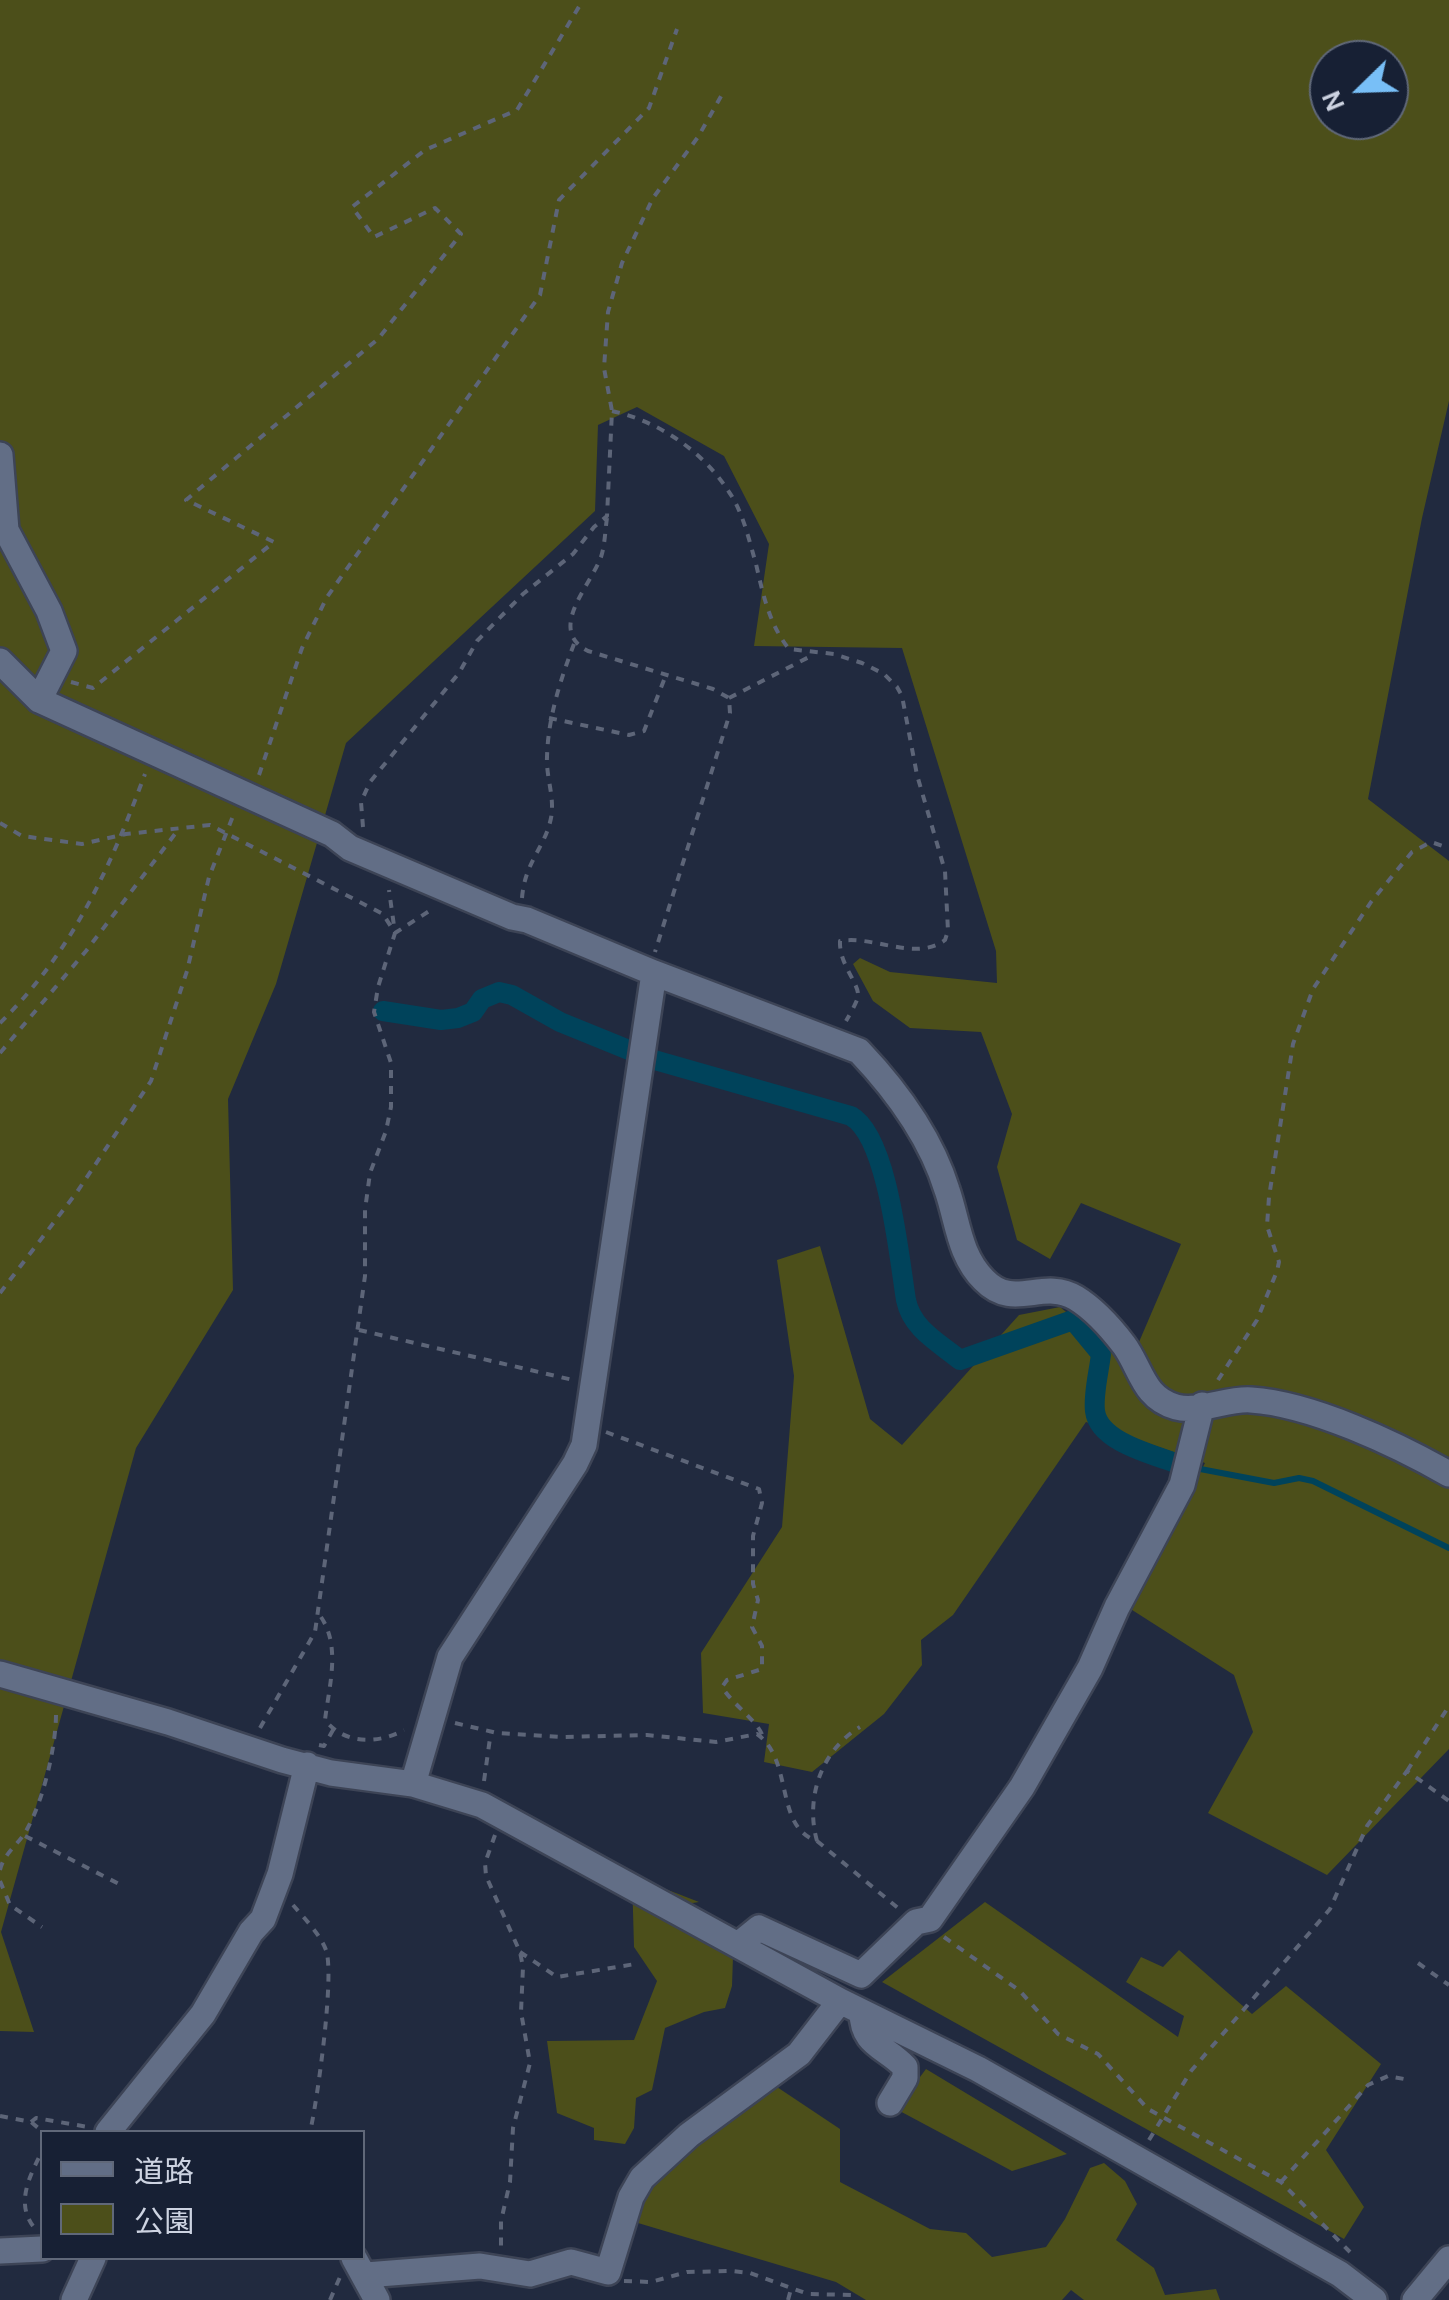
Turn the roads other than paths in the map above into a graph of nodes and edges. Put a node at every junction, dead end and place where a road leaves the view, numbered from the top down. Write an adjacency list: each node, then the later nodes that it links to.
1 (0, 455): 3 (street)
2 (0, 662): 3 (street)
3 (39, 700): 4 (street)
4 (651, 972): 5 (street); 9 (street)
5 (1202, 1405): 6 (street); 10 (street)
6 (1449, 1474)
7 (0, 1674): 8 (street)
8 (307, 1766): 9 (street); 13 (street)
9 (413, 1784): 10 (street)
10 (738, 1945): 11 (street)
11 (851, 2006): 12 (street); 18 (street); 21 (street)
12 (890, 2103)
13 (109, 2130)
14 (39, 2239): 15 (street)
15 (0, 2251)
16 (1449, 2259): 22 (street)
17 (93, 2260): 19 (street)
18 (360, 2266): 20 (street)
19 (74, 2300)
20 (377, 2300)
21 (1374, 2300)
22 (1414, 2300)

